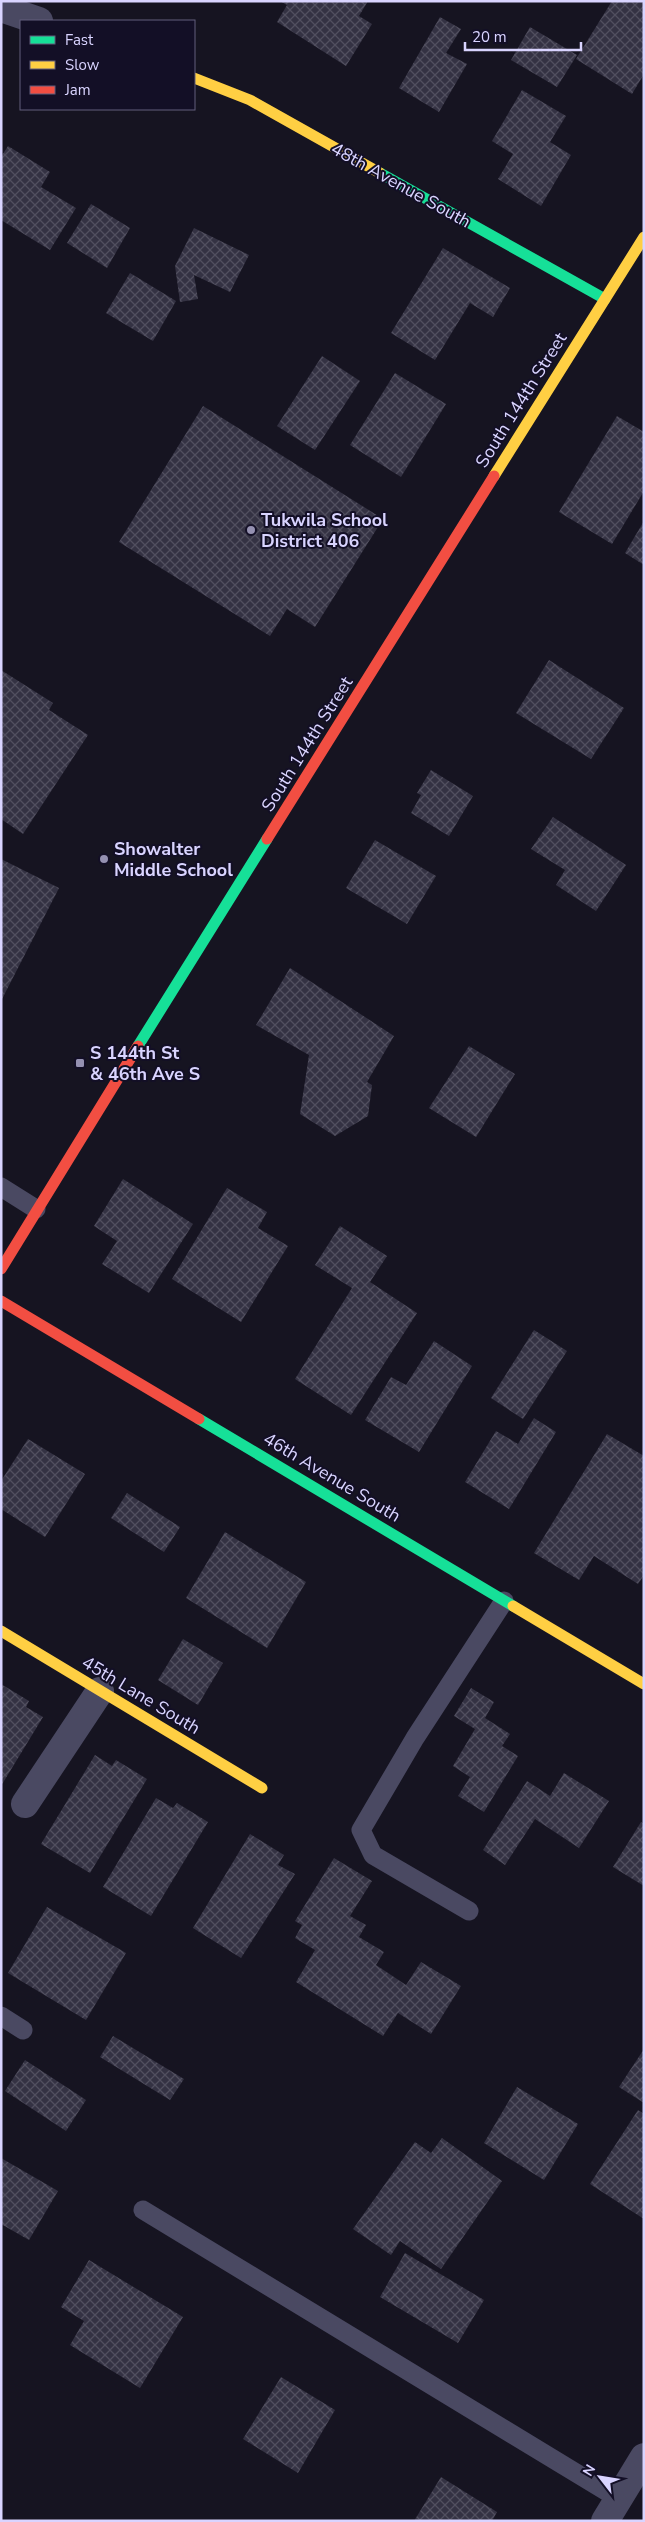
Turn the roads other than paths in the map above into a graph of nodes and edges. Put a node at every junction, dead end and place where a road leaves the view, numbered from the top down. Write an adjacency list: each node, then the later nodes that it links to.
1 (1, 8): 2 (street)
2 (36, 20)
3 (195, 78): 5 (street, 48th Avenue South)
4 (644, 238): 5 (street, South 144th Street)
5 (605, 299): 7 (street, South 144th Street)
6 (1, 1188): 7 (lane)
7 (36, 1209): 8 (street, South 144th Street)
8 (1, 1269)
9 (1, 1301): 10 (street, 46th Avenue South)
10 (504, 1601): 12 (street, 46th Avenue South); 16 (lane)
11 (1, 1632): 13 (street, 45th Lane South)
12 (644, 1684)
13 (100, 1691): 14 (street, 45th Lane South); 15 (street)
14 (262, 1788)
15 (25, 1804)
16 (469, 1911)
17 (1, 2016): 18 (lane)
18 (24, 2030)
19 (143, 2210): 21 (lane)
20 (644, 2458): 21 (street)
21 (612, 2510)

